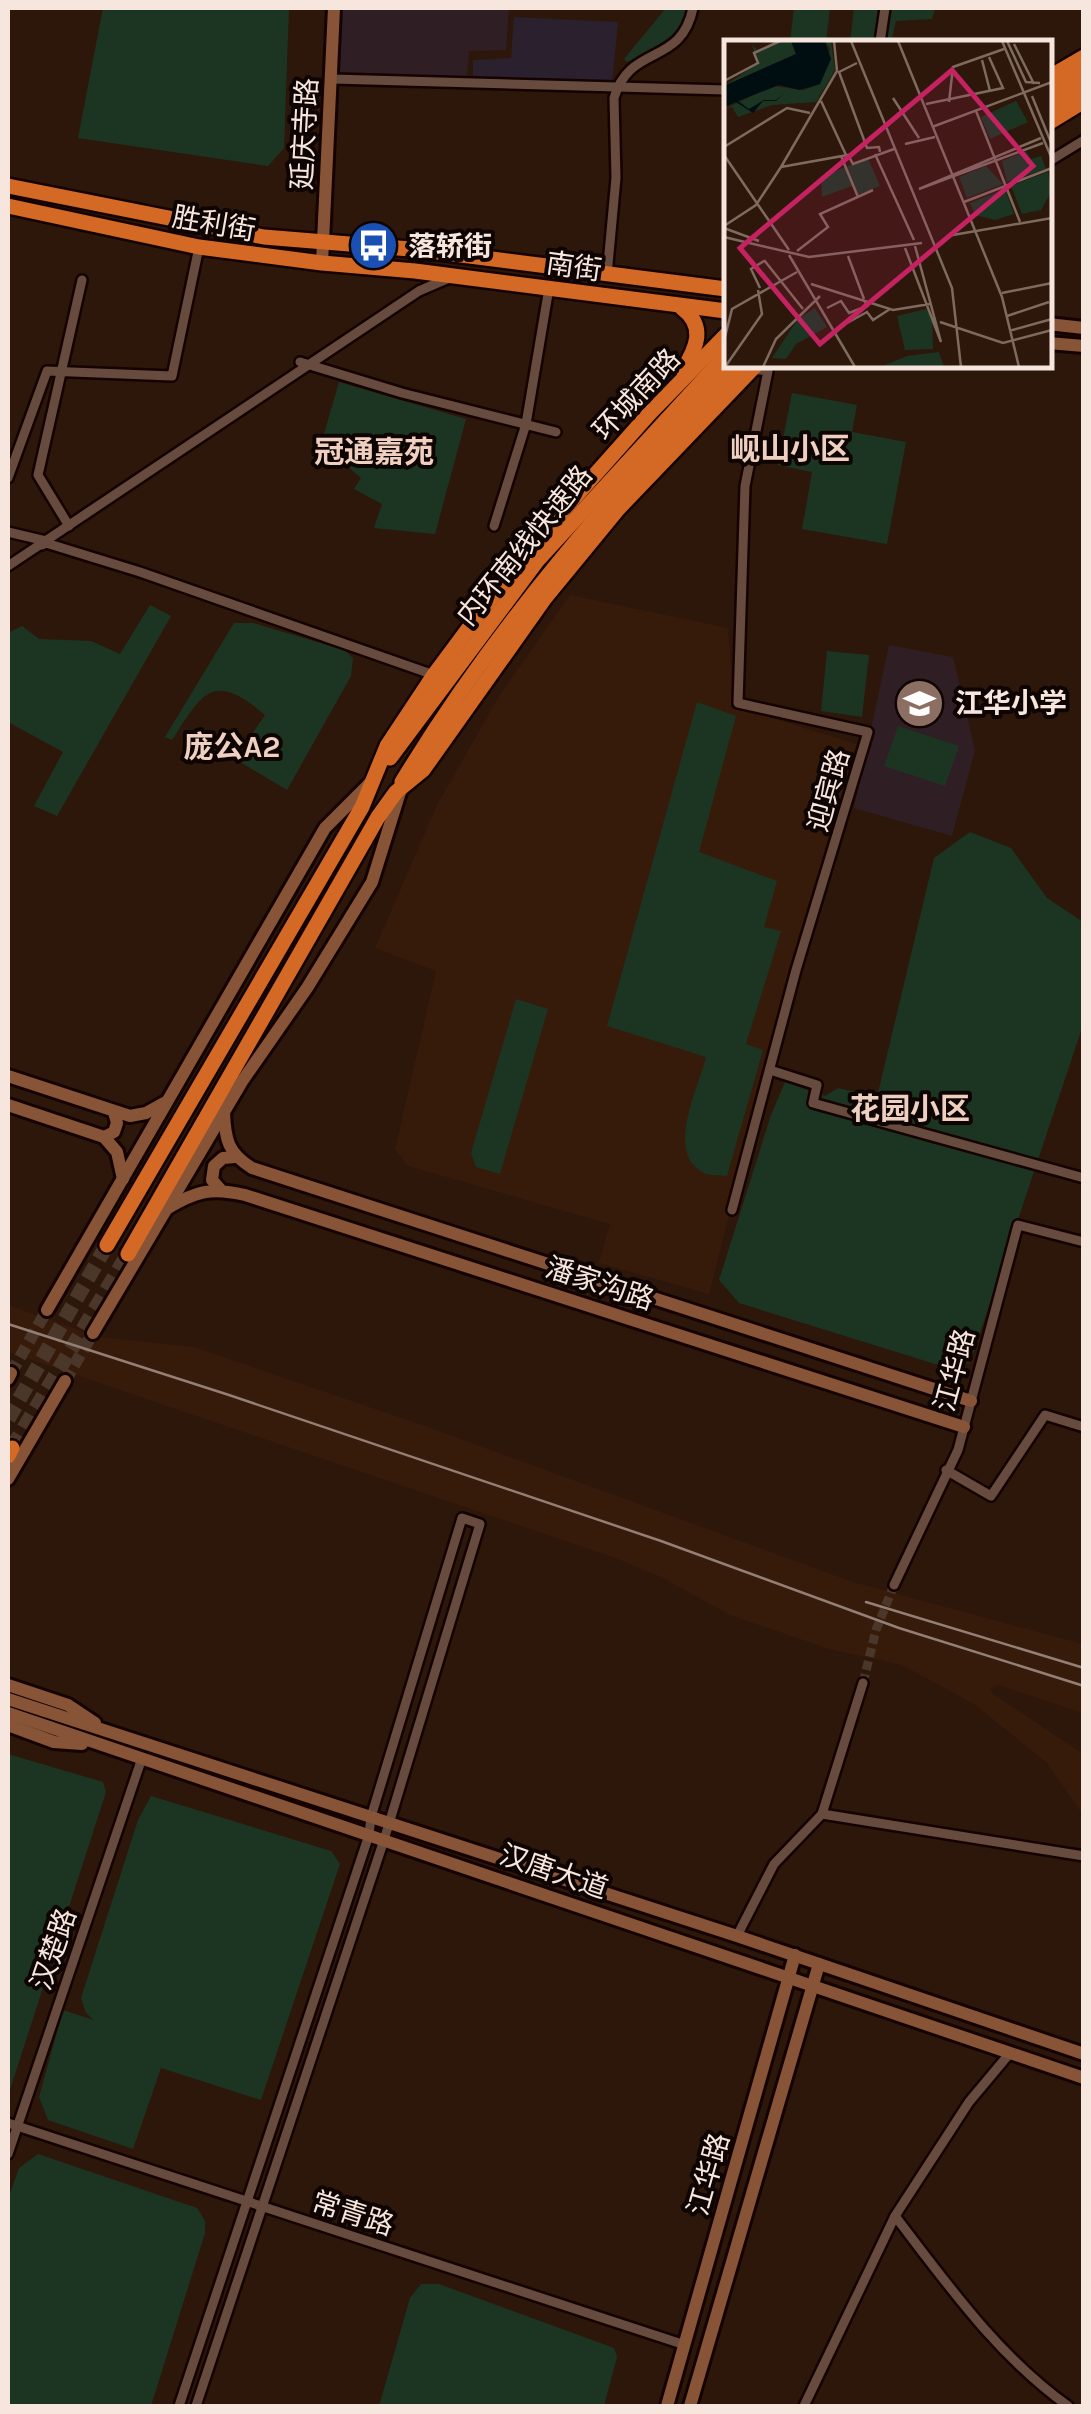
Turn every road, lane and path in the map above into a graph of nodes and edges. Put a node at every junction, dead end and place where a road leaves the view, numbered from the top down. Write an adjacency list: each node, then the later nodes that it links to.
1 (334, 8): 8 (main road, 延庆寺路)
2 (692, 8): 10 (street)
3 (885, 8): 4 (street)
4 (880, 40)
5 (1084, 56): 7 (highway)
6 (1084, 70): 12 (highway)
7 (1051, 76)
8 (333, 78): 10 (street); 20 (main road, 延庆寺路)
9 (1084, 86): 14 (highway)
10 (617, 87): 11 (street); 24 (street)
11 (724, 90)
12 (1051, 90)
13 (1084, 101): 15 (highway)
14 (1051, 105)
15 (1051, 121)
16 (1084, 140): 17 (street)
17 (1051, 160)
18 (8, 186): 20 (highway, 南街)
19 (8, 206): 21 (highway, 胜利街)
20 (323, 243): 22 (main road, 延庆寺路); 24 (highway, 南街)
21 (199, 247): 22 (highway, 胜利街); 43 (street)
22 (322, 264): 23 (highway, 胜利街)
23 (415, 271): 25 (highway, 南街)
24 (607, 275): 27 (highway, 南街)
25 (454, 276): 29 (highway, 南街); 39 (street)
26 (724, 278): 27 (highway)
27 (642, 279): 30 (highway, 南街)
28 (82, 280): 43 (street)
29 (549, 288): 31 (highway, 南街); 45 (street)
30 (724, 289)
31 (679, 306): 32 (highway, 南街); 44 (highway)
32 (724, 311)
33 (1051, 324): 34 (main road)
34 (1084, 328)
35 (724, 338): 44 (highway, 环城南路)
36 (1051, 343): 37 (main road)
37 (1084, 346)
38 (724, 357): 55 (highway, 内环南线快速路)
39 (305, 363): 45 (street); 48 (street)
40 (746, 368): 55 (highway, 内环南线快速路)
41 (746, 368): 57 (highway, 内环南线快速路)
42 (756, 368): 60 (street, 迎宾路)
43 (61, 372): 47 (street); 48 (street)
44 (671, 391): 54 (highway, 环城南路)
45 (526, 424): 46 (street); 49 (street)
46 (556, 432)
47 (8, 478)
48 (69, 526): 51 (street)
49 (494, 526)
50 (8, 532): 51 (street)
51 (46, 542): 52 (street)
52 (36, 549): 53 (street); 54 (street)
53 (8, 566)
54 (434, 675): 56 (highway, 内环南线快速路)
55 (443, 701): 56 (highway, 内环南线快速路); 57 (highway, 内环南线快速路)
56 (374, 778): 58 (main road); 59 (highway, 内环南线快速路)
57 (398, 790): 65 (main road); 75 (highway, 内环南线快速路)
58 (198, 1047): 59 (main road); 62 (main road)
59 (216, 1057): 74 (highway, 内环南线快速路)
60 (770, 1070): 68 (street); 72 (street, 迎宾路)
61 (8, 1076): 64 (main road)
62 (167, 1102): 64 (main road); 69 (main road)
63 (8, 1104): 66 (main road)
64 (114, 1112): 66 (main road)
65 (224, 1112): 67 (main road); 71 (main road)
66 (104, 1137): 69 (main road)
67 (235, 1157): 70 (main road); 79 (main road, 潘家沟路)
68 (1084, 1178)
69 (122, 1179): 76 (main road)
70 (220, 1189): 71 (main road); 80 (main road, 潘家沟路)
71 (166, 1209): 77 (main road)
72 (732, 1210)
73 (1084, 1242): 79 (street, 江华路)
74 (107, 1245)
75 (128, 1254)
76 (48, 1310)
77 (93, 1333)
78 (65, 1381): 83 (main road)
79 (971, 1401): 80 (street, 江华路)
80 (964, 1427): 82 (street, 江华路)
81 (1084, 1428): 82 (street)
82 (946, 1470): 84 (street, 江华路)
83 (8, 1479)
84 (894, 1584)
85 (863, 1683): 91 (street)
86 (8, 1685): 89 (main road)
87 (10, 1705): 89 (main road, 汉唐大道)
88 (8, 1725): 89 (main road)
89 (106, 1739): 90 (main road, 汉唐大道); 92 (main road, 汉唐大道)
90 (142, 1758): 94 (main road, 汉唐大道); 105 (street, 汉楚路)
91 (822, 1814): 96 (street); 97 (street)
92 (371, 1817): 93 (main road, 汉唐大道); 93 (street); 94 (street)
93 (388, 1823): 95 (street); 97 (main road, 汉唐大道)
94 (369, 1835): 95 (main road, 汉唐大道); 107 (street)
95 (384, 1840): 100 (main road, 汉唐大道); 108 (street)
96 (1084, 1856)
97 (737, 1936): 98 (main road, 汉唐大道)
98 (795, 1956): 99 (main road, 汉唐大道); 100 (main road, 江华路)
99 (819, 1964): 101 (main road, 江华路); 103 (main road, 汉唐大道)
100 (788, 1976): 101 (main road, 汉唐大道); 110 (main road, 江华路)
101 (813, 1985): 102 (main road, 汉唐大道); 114 (main road, 江华路)
102 (1010, 2052): 104 (main road, 汉唐大道); 109 (street)
103 (1084, 2054)
104 (1084, 2078)
105 (12, 2124): 106 (street, 汉楚路); 107 (street, 常青路)
106 (8, 2154)
107 (246, 2201): 108 (street, 常青路); 111 (street)
108 (262, 2206): 110 (street, 常青路); 112 (street)
109 (895, 2216): 115 (street); 116 (street)
110 (685, 2345): 113 (main road, 江华路)
111 (179, 2406)
112 (196, 2406)
113 (667, 2406)
114 (690, 2406)
115 (804, 2406)
116 (1068, 2406)

